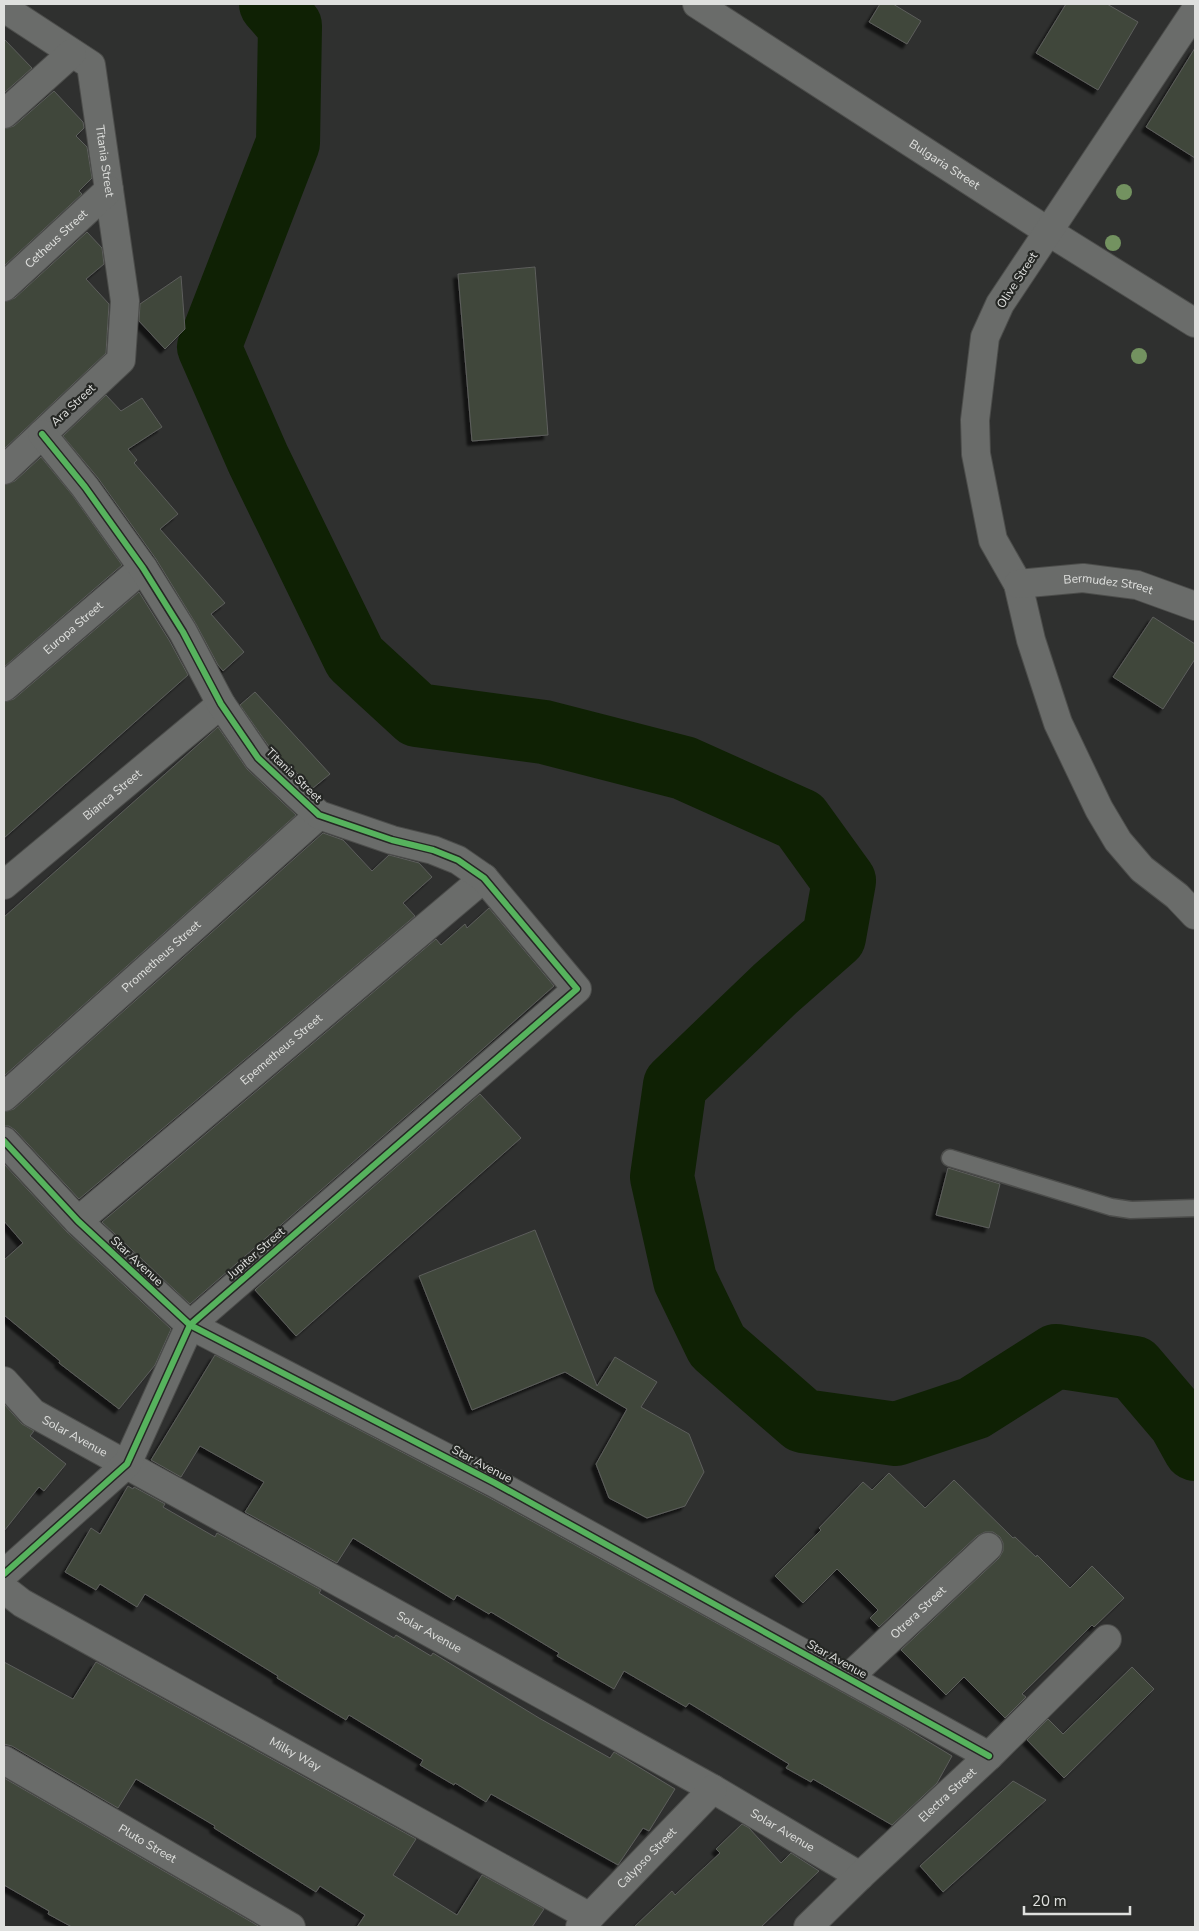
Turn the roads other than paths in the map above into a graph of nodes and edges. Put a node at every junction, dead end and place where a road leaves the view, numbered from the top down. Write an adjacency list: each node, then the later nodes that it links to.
1 (697, 4): 7 (street, Bulgaria Street)
2 (4, 8): 4 (street, Titania Street)
3 (1195, 11): 7 (street, Olive Street)
4 (72, 53): 5 (street); 6 (street, Titania Street)
5 (4, 114)
6 (110, 190): 8 (street, Cetheus Street); 10 (street, Titania Street)
7 (1049, 232): 9 (street, Bulgaria Street); 14 (street, Olive Street)
8 (4, 287)
9 (1195, 323)
10 (121, 360): 11 (street, Ara Street)
11 (42, 434): 12 (street, Ara Street); 13 (street, Titania Street)
12 (4, 470)
13 (143, 568): 16 (street, Europa Street); 17 (street, Titania Street)
14 (1018, 584): 15 (street, Bermudez Street); 21 (street, Olive Street)
15 (1195, 606)
16 (4, 687)
17 (221, 704): 18 (street, Titania Street); 20 (street, Bianca Street)
18 (319, 815): 19 (street, Titania Street); 23 (street, Prometheus Street)
19 (484, 878): 22 (street, Titania Street); 27 (street, Epemetheus Street)
20 (4, 885)
21 (1195, 915)
22 (576, 988): 28 (street, Jupiter Street)
23 (4, 1097)
24 (4, 1140): 27 (street, Star Avenue)
25 (950, 1158): 26 (lane)
26 (1195, 1208)
27 (78, 1221): 28 (street, Star Avenue)
28 (190, 1325): 30 (street, Jupiter Street); 35 (street, Star Avenue)
29 (4, 1381): 30 (street, Solar Avenue)
30 (128, 1464): 32 (street, Jupiter Street); 38 (street, Solar Avenue)
31 (988, 1547): 35 (street, Otrera Street)
32 (4, 1574)
33 (4, 1589): 40 (street, Milky Way)
34 (1107, 1639): 36 (street, Electra Street)
35 (848, 1678): 36 (street, Star Avenue)
36 (989, 1756): 39 (street, Electra Street)
37 (4, 1760): 41 (street, Pluto Street)
38 (713, 1789): 39 (street, Solar Avenue); 40 (street, Calypso Street)
39 (860, 1876): 42 (street, Electra Street)
40 (585, 1922)
41 (291, 1927)
42 (808, 1927)

